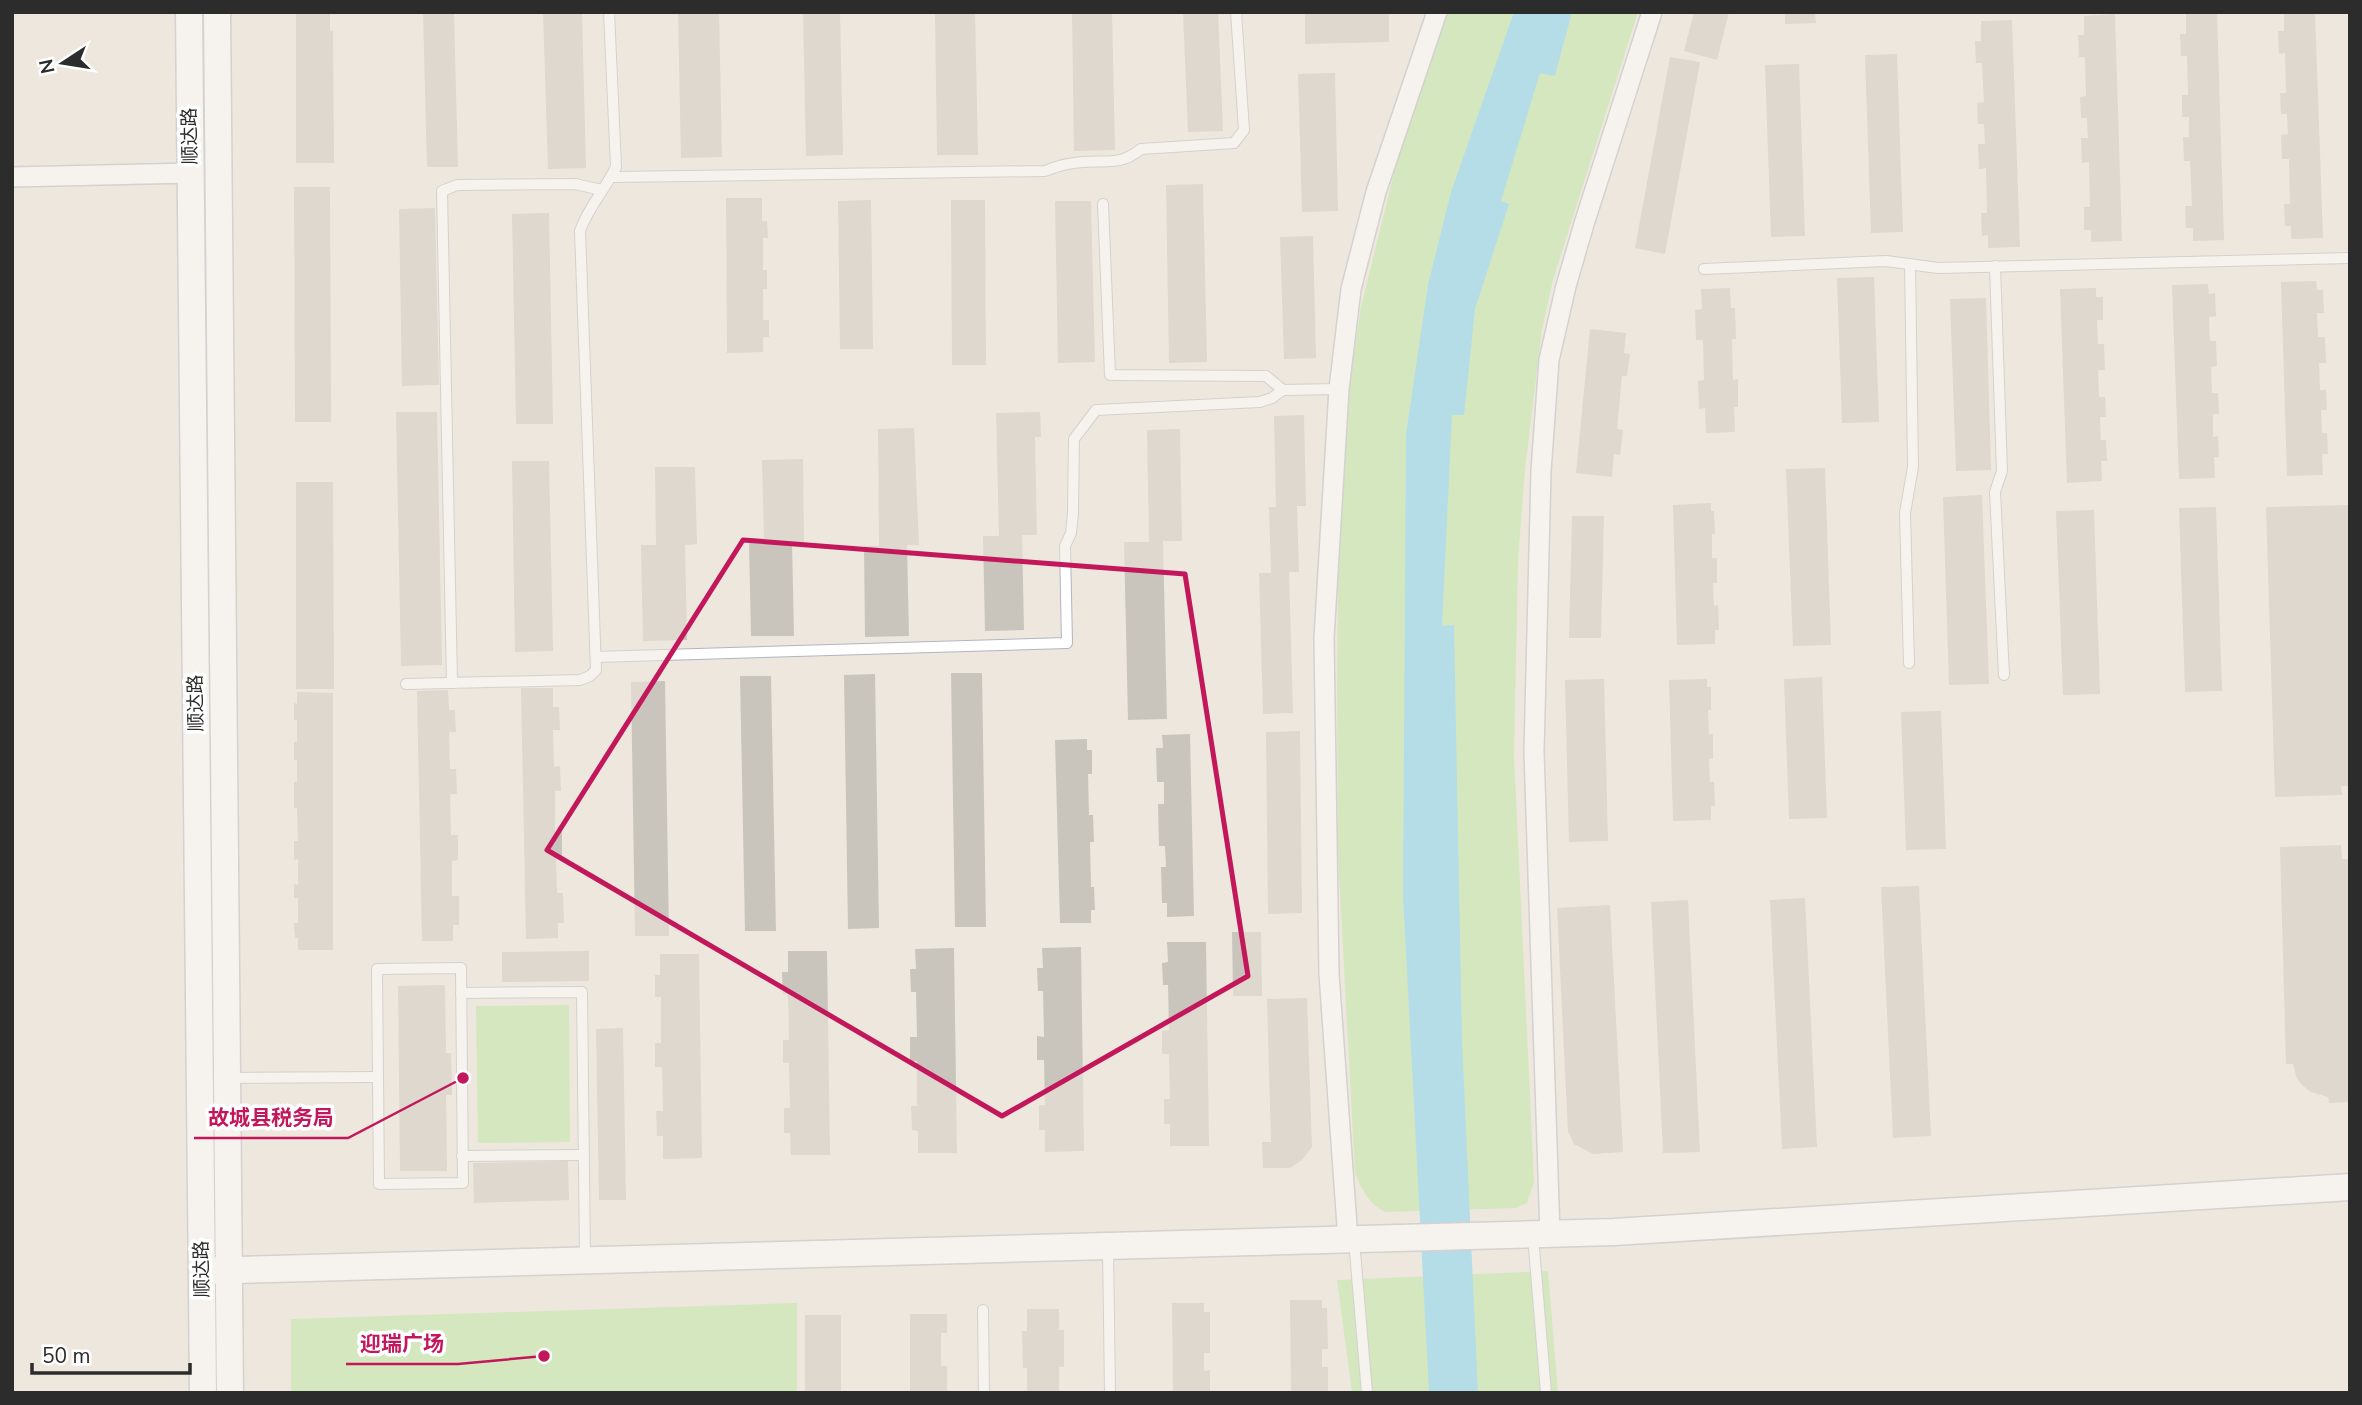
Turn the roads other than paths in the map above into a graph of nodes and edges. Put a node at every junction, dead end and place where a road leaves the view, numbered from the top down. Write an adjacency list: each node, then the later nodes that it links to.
1 (189, 12): 7 (main road, 顺达路)
2 (217, 12): 25 (main road, 顺达路)
3 (609, 12): 9 (lane)
4 (1236, 12): 9 (lane)
5 (1437, 12): 16 (street)
6 (1652, 12): 29 (street)
7 (191, 173): 8 (street); 33 (main road, 顺达路)
8 (12, 177)
9 (611, 177): 10 (lane)
10 (602, 190): 18 (lane); 21 (lane)
11 (1103, 204): 17 (lane)
12 (2350, 258): 14 (lane)
13 (1910, 264): 14 (lane); 15 (lane); 19 (lane)
14 (1995, 266): 20 (lane)
15 (1704, 269)
16 (1339, 388): 17 (lane); 30 (street)
17 (1283, 390): 18 (lane)
18 (596, 657): 21 (lane)
19 (1909, 663)
20 (2004, 675)
21 (452, 683): 22 (lane)
22 (406, 684)
23 (461, 993): 24 (lane); 26 (lane); 27 (lane)
24 (378, 1077): 25 (lane); 27 (lane)
25 (227, 1078): 34 (main road, 顺达路)
26 (584, 1155): 27 (lane); 32 (lane)
27 (462, 1156)
28 (2350, 1187): 29 (main road)
29 (1541, 1234): 30 (main road); 41 (lane)
30 (1351, 1239): 31 (main road); 40 (lane)
31 (1108, 1246): 32 (main road); 39 (lane)
32 (584, 1260): 34 (main road)
33 (202, 1270): 34 (main road); 36 (main road, 顺达路)
34 (229, 1270): 37 (main road, 顺达路)
35 (983, 1310): 38 (lane)
36 (203, 1393)
37 (230, 1393)
38 (985, 1393)
39 (1110, 1393)
40 (1367, 1393)
41 (1546, 1393)

